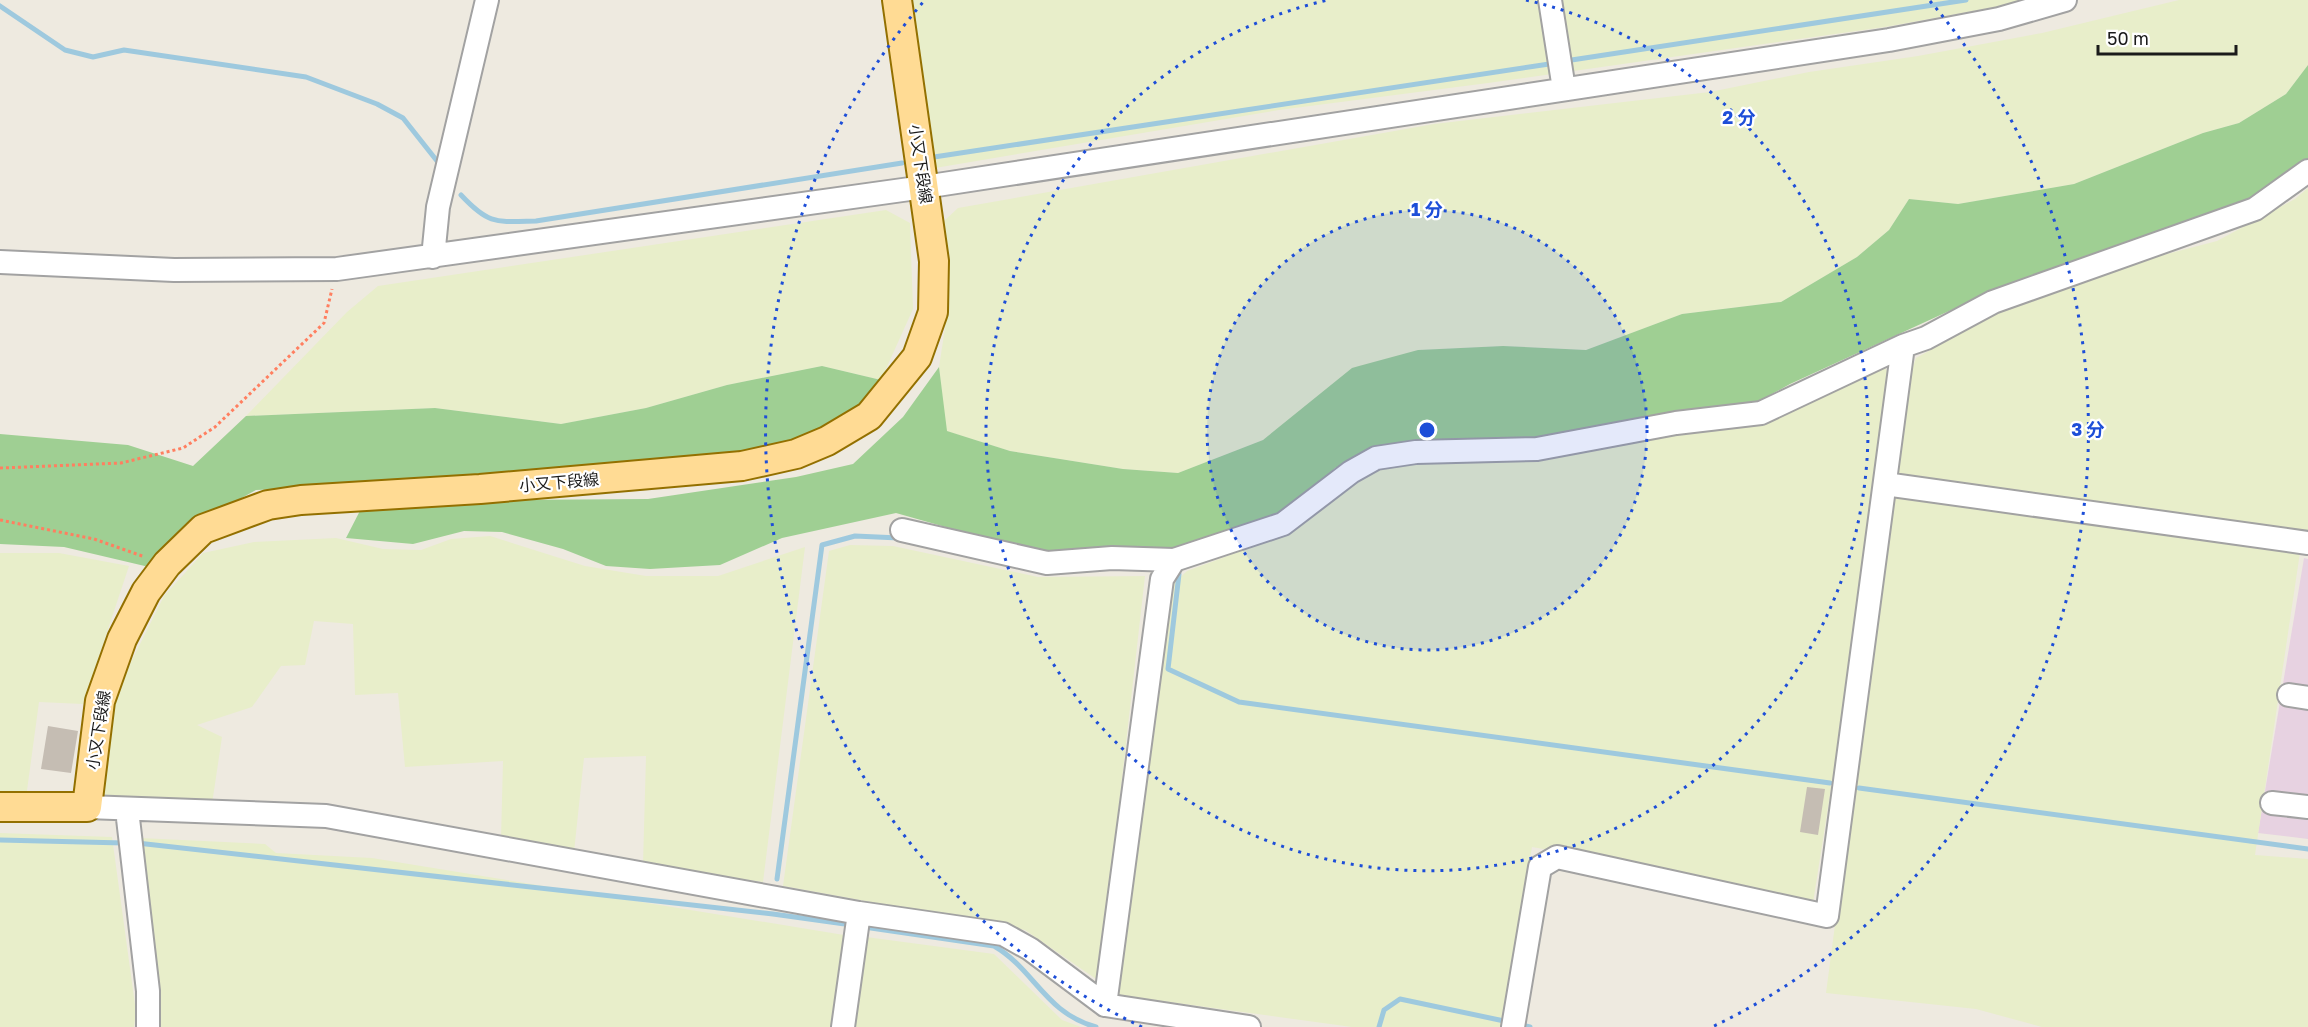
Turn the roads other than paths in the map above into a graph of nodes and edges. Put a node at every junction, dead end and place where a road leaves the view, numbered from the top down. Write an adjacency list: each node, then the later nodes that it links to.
1 (488, 0): 8 (street)
2 (897, 0): 7 (main road, 小又下段線)
3 (1550, 0): 5 (street)
4 (2065, 0): 5 (street)
5 (1564, 90): 7 (street)
6 (2308, 171): 10 (street)
7 (924, 187): 8 (street); 17 (main road, 小又下段線)
8 (433, 257): 9 (street)
9 (0, 262)
10 (1903, 346): 11 (street); 14 (street)
11 (1885, 484): 13 (street); 25 (street)
12 (902, 530): 14 (street)
13 (2308, 543)
14 (1174, 560): 21 (street)
15 (2272, 803): 18 (street)
16 (0, 807): 17 (main road)
17 (87, 807): 19 (street)
18 (2308, 807)
19 (127, 810): 20 (street); 22 (street)
20 (859, 914): 21 (street); 23 (street)
21 (1105, 1005): 24 (street)
22 (148, 1027)
23 (843, 1027)
24 (1249, 1027)
25 (1513, 1027)

